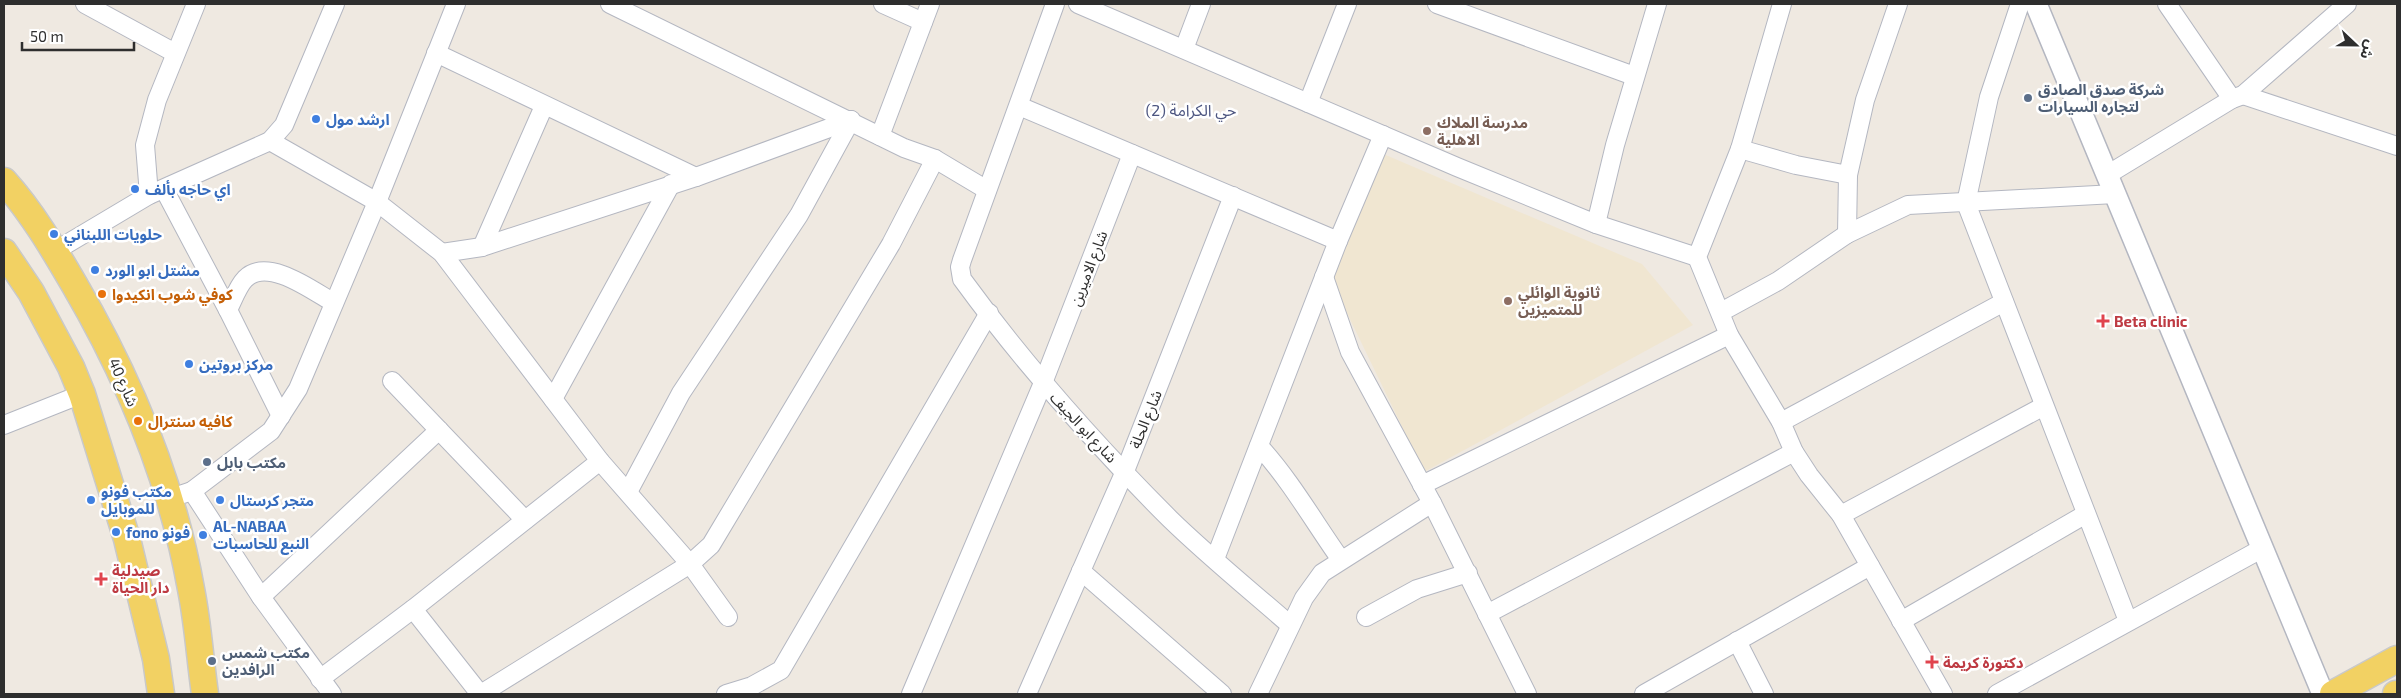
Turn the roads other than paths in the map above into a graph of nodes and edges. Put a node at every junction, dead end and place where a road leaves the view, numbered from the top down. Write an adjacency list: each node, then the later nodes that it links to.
1 (85, 4): 22 (street)
2 (196, 4): 22 (street)
3 (335, 4): 32 (street)
4 (456, 4): 23 (street)
5 (612, 4): 29 (street)
6 (883, 4): 20 (street)
7 (930, 4): 20 (street)
8 (1055, 4): 28 (street, شارع ابو الجيف)
9 (1078, 4): 21 (street)
10 (1201, 4): 21 (street)
11 (1347, 4): 26 (street)
12 (1437, 4): 24 (street)
13 (1657, 4): 24 (street)
14 (1782, 4): 34 (street)
15 (1898, 4): 37 (street)
16 (2020, 4): 46 (street)
17 (2036, 4): 41 (street)
18 (2347, 4): 25 (street)
19 (2170, 5): 25 (street)
20 (924, 22): 31 (street)
21 (1184, 49): 26 (street)
22 (175, 53): 43 (street)
23 (436, 53): 27 (street); 45 (street)
24 (1634, 76): 47 (street)
25 (2237, 97): 33 (street); 41 (street)
26 (1308, 103): 30 (street)
27 (544, 106): 38 (street); 50 (street)
28 (1019, 106): 35 (street); 42 (street, شارع ابو الجيف)
29 (851, 120): 31 (street); 38 (street); 76 (street)
30 (1384, 135): 47 (street); 49 (street)
31 (880, 136): 36 (street)
32 (270, 141): 43 (street); 45 (street)
33 (2397, 146)
34 (1740, 149): 37 (street); 54 (street)
35 (1132, 154): 44 (street); 63 (street, شارع الاميرين)
36 (935, 159): 42 (street); 85 (street)
37 (1848, 175): 48 (street)
38 (696, 177): 40 (street)
39 (4, 181): 51 (main road, شارع 40)
40 (671, 184): 50 (street); 65 (street)
41 (2111, 184): 46 (street); 82 (street)
42 (987, 190): 60 (street, شارع ابو الجيف)
43 (157, 192): 51 (street); 58 (street)
44 (1233, 196): 49 (street); 74 (street, شارع الحلة)
45 (377, 202): 53 (street); 57 (street)
46 (1966, 203): 48 (street); 56 (street)
47 (1596, 224): 54 (street)
48 (1847, 234): 59 (street)
49 (1338, 241): 55 (street)
50 (482, 247): 53 (street)
51 (55, 251): 77 (main road, شارع 40)
52 (4, 252): 64 (main road)
53 (442, 253): 65 (street)
54 (1697, 257): 59 (street)
55 (1324, 277): 71 (street); 75 (street)
56 (2004, 302): 66 (street); 68 (street)
57 (334, 303): 58 (street); 67 (street)
58 (228, 310): 67 (street)
59 (1721, 312): 61 (street)
60 (989, 313): 63 (street, شارع ابو الجيف); 104 (street)
61 (1729, 335): 68 (street); 75 (street)
62 (392, 381): 70 (street)
63 (1043, 383): 74 (street, شارع ابو الجيف); 105 (street, شارع الاميرين)
64 (82, 394): 69 (street); 101 (main road)
65 (553, 399): 73 (street)
66 (2044, 406): 79 (street); 80 (street)
67 (281, 416): 77 (street)
68 (1781, 422): 72 (street)
69 (4, 425)
70 (439, 430): 81 (street); 89 (street)
71 (1259, 446): 83 (street); 84 (street)
72 (1794, 452): 80 (street); 91 (street)
73 (600, 461): 76 (street); 81 (street)
74 (1125, 471): 83 (street, شارع ابو الجيف); 87 (street, شارع الحلة)
75 (1422, 485): 78 (street)
76 (628, 492): 85 (street)
77 (181, 495): 89 (street); 100 (main road, شارع 40)
78 (1432, 503): 84 (street); 88 (street)
79 (2086, 514): 94 (street); 95 (street)
80 (1841, 515): 86 (street)
81 (525, 520): 90 (street)
82 (2263, 548): 95 (street); 114 (street)
83 (1215, 559): 96 (street, شارع ابو الجيف)
84 (1341, 560): 96 (street)
85 (690, 564): 92 (street); 103 (street)
86 (1870, 566): 94 (street); 97 (street)
87 (1081, 571): 106 (street, شارع الحلة); 107 (street)
88 (1468, 573): 91 (street); 93 (street)
89 (261, 597): 99 (street)
90 (413, 609): 99 (street); 103 (street)
91 (1487, 614): 109 (street)
92 (728, 617)
93 (1366, 617)
94 (1901, 621): 112 (street)
95 (2128, 621): 113 (street)
96 (1290, 625): 108 (street)
97 (1736, 641): 110 (street); 111 (street)
98 (2397, 659): 115 (main road)
99 (320, 678): 102 (street)
100 (204, 688): 101 (main road)
101 (161, 691)
102 (332, 694)
103 (480, 694)
104 (726, 694)
105 (911, 694)
106 (1027, 694)
107 (1222, 694)
108 (1258, 694)
109 (1527, 694)
110 (1644, 694)
111 (1764, 694)
112 (1943, 694)
113 (1997, 694)
114 (2323, 694)
115 (2333, 694)

